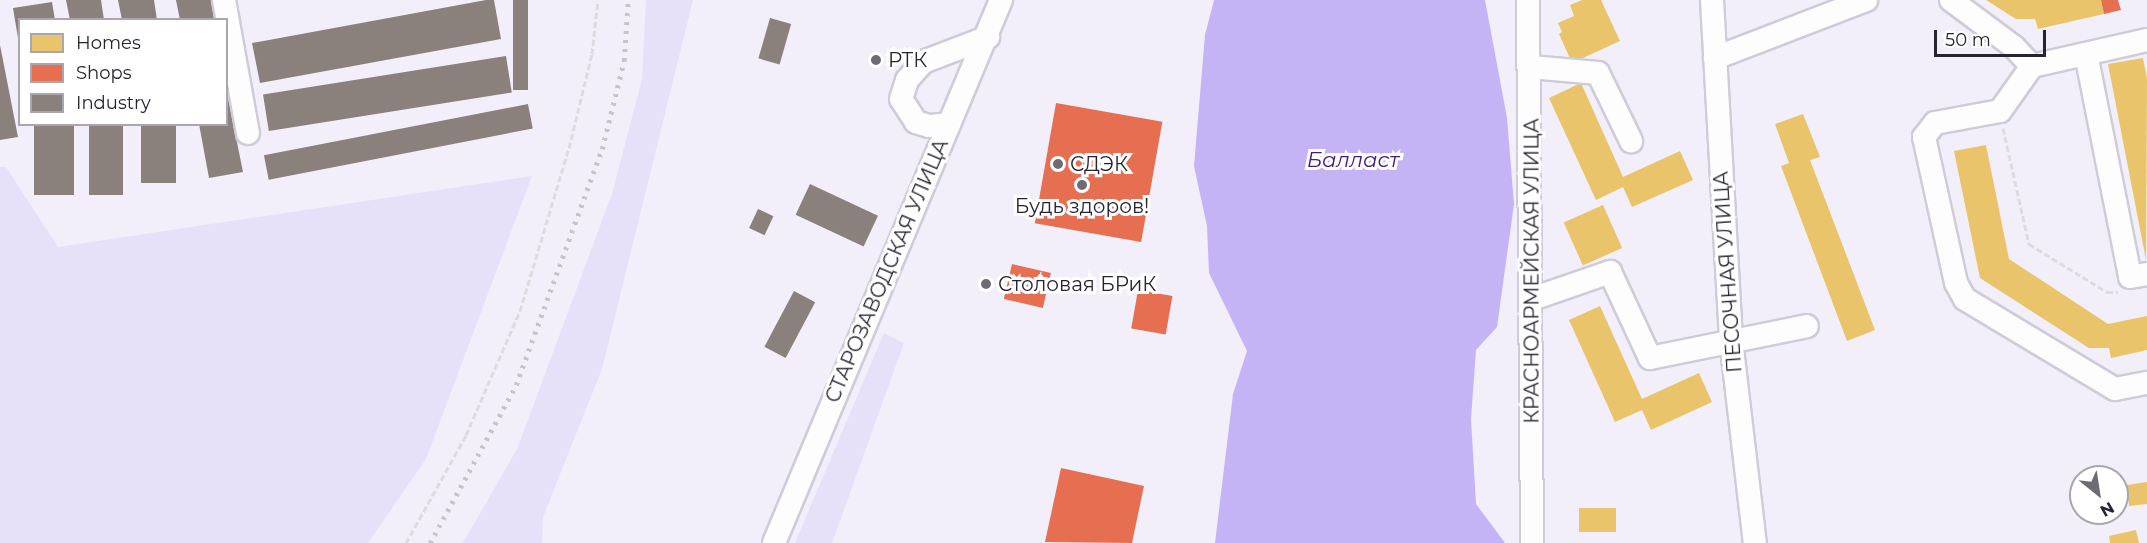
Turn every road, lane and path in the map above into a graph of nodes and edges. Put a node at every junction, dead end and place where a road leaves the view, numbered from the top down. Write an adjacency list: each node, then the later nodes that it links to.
1 (224, 0): 8 (street)
2 (598, 0): 25 (path)
3 (1001, 0): 10 (street, СТАРОЗАВОДСКАЯ УЛИЦА)
4 (1528, 0): 15 (street, КРАСНОАРМЕЙСКАЯ УЛИЦА)
5 (1712, 0): 13 (street, ПЕСОЧНАЯ УЛИЦА)
6 (1866, 0): 13 (street)
7 (1951, 0): 14 (street)
8 (227, 18)
9 (228, 22): 18 (street)
10 (988, 37): 17 (street, СТАРОЗАВОДСКАЯ УЛИЦА); 17 (street)
11 (2147, 40): 12 (street)
12 (2086, 54): 14 (street); 20 (street)
13 (1715, 58): 23 (street, ПЕСОЧНАЯ УЛИЦА)
14 (2032, 66): 16 (street)
15 (1531, 67): 19 (street); 21 (street, КРАСНОАРМЕЙСКАЯ УЛИЦА)
16 (2000, 111): 20 (path); 24 (street)
17 (949, 124): 26 (street, СТАРОЗАВОДСКАЯ УЛИЦА)
18 (248, 133)
19 (1631, 141)
20 (2139, 275)
21 (1532, 300): 23 (street); 27 (street, КРАСНОАРМЕЙСКАЯ УЛИЦА)
22 (1807, 326): 23 (street)
23 (1731, 340): 28 (street, ПЕСОЧНАЯ УЛИЦА)
24 (2147, 383)
25 (406, 543)
26 (774, 543)
27 (1532, 543)
28 (1755, 543)

